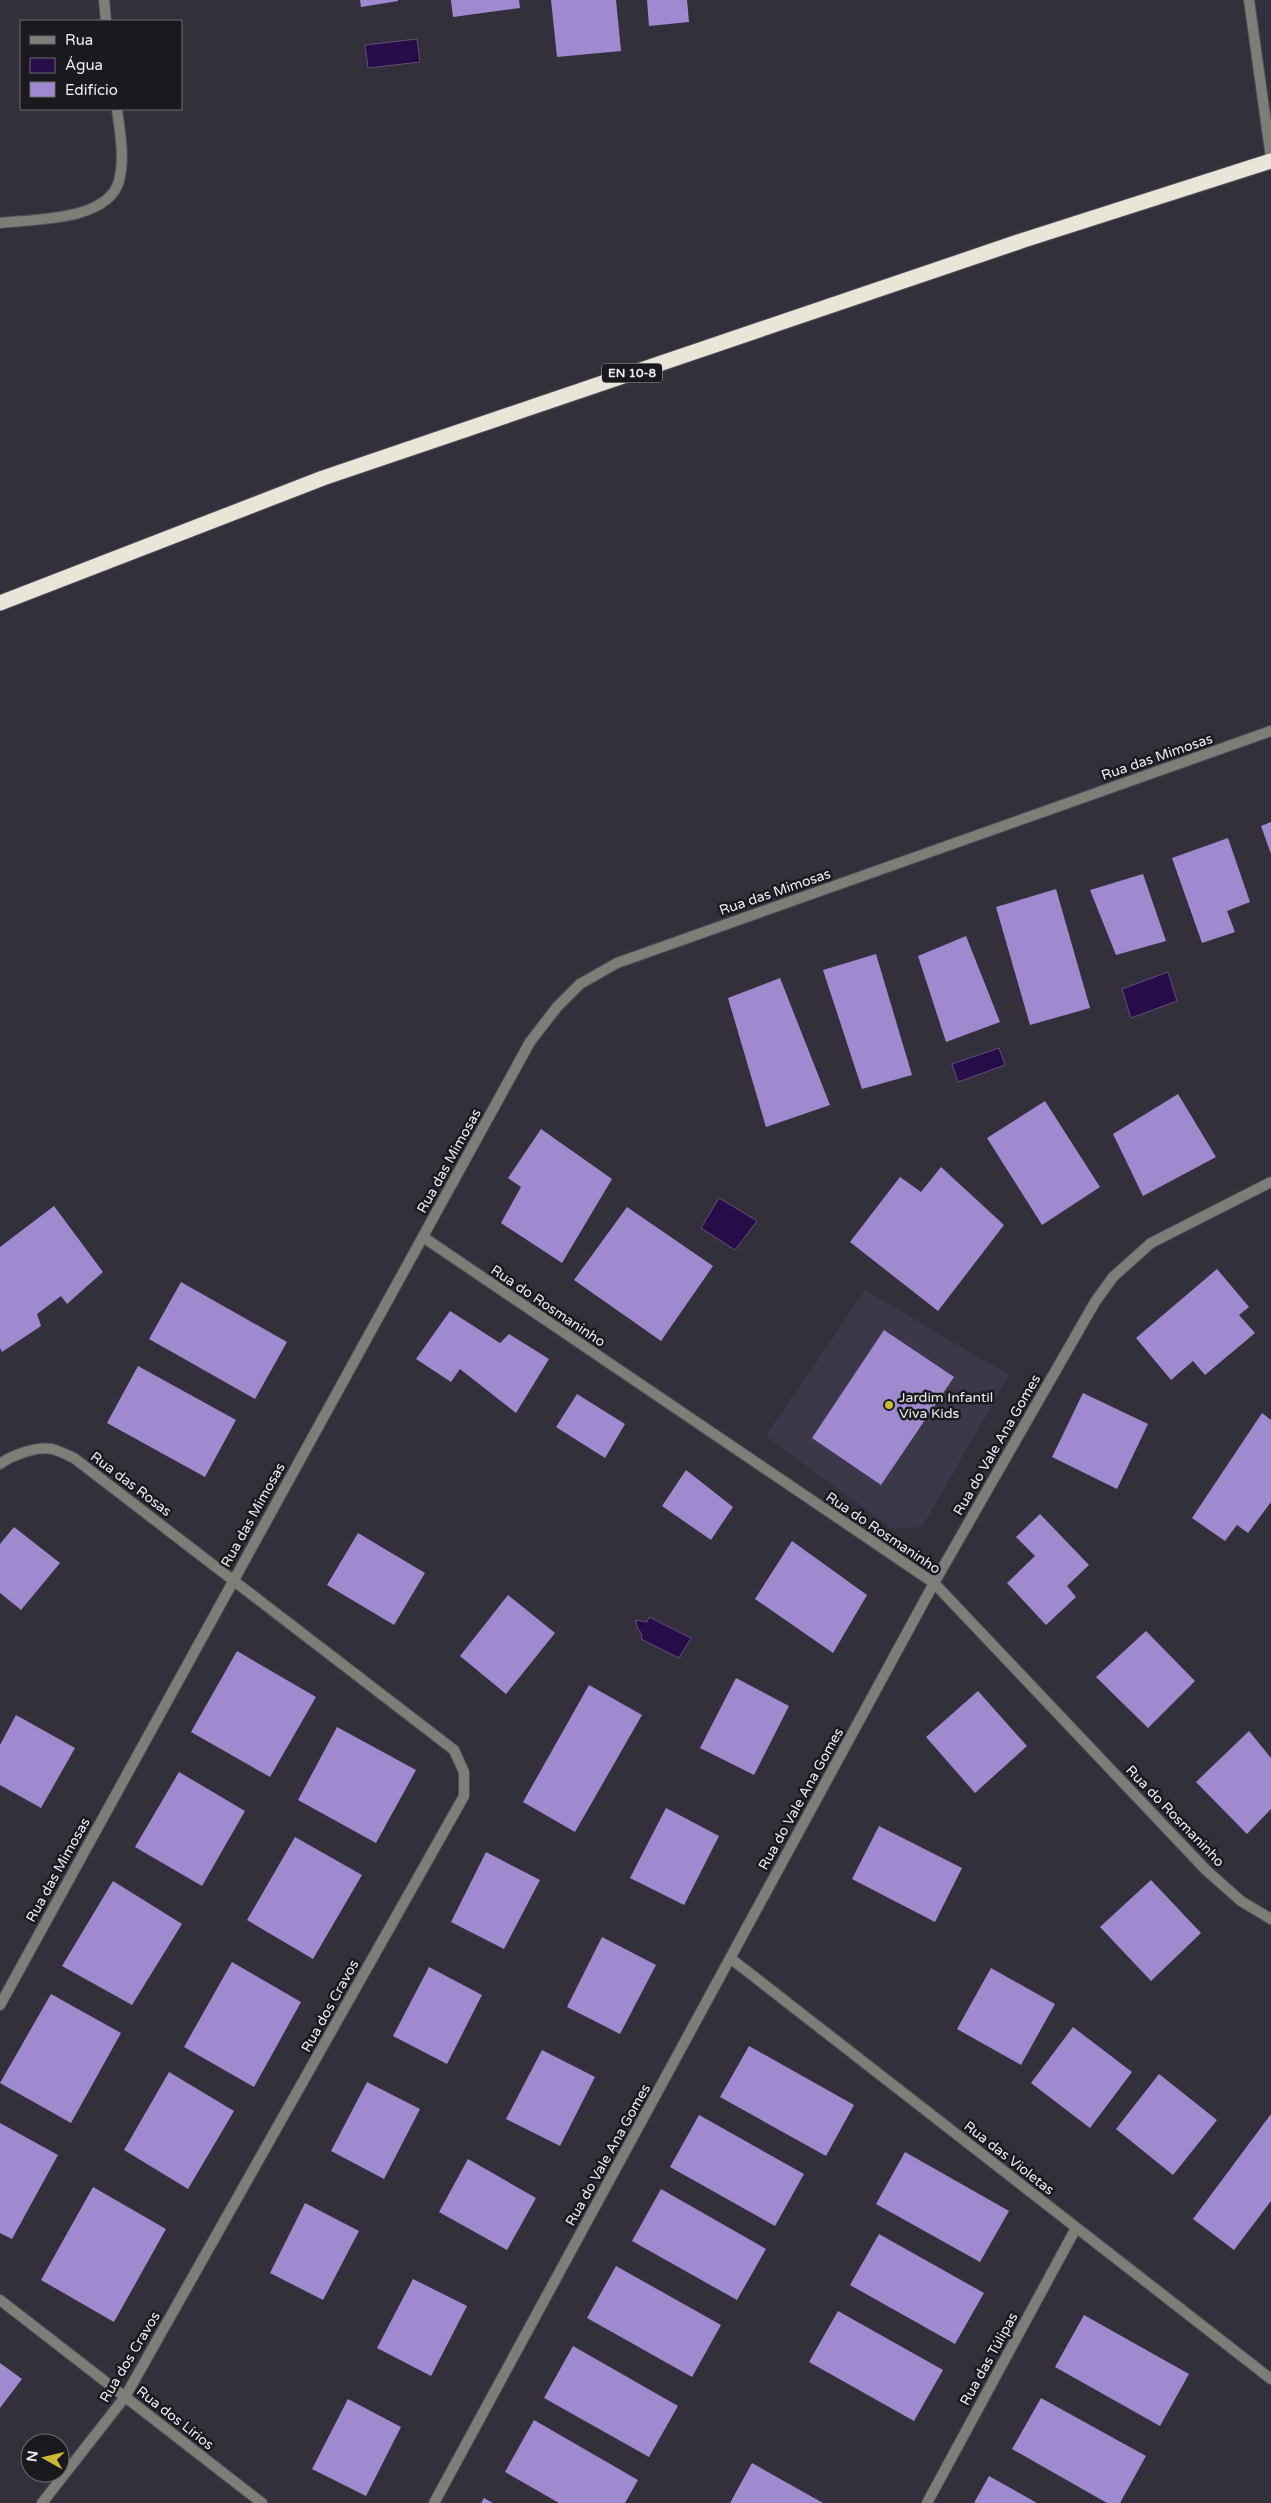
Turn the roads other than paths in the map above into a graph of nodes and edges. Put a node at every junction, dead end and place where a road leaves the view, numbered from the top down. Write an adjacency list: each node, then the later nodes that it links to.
1 (104, 0): 3 (street)
2 (1249, 0): 5 (street)
3 (106, 20)
4 (117, 110): 6 (street)
5 (1271, 160): 7 (highway, EN 10-8)
6 (0, 223)
7 (0, 603)
8 (1271, 732): 10 (street, Rua das Mimosas)
9 (1271, 1182): 13 (street, Rua do Vale Ana Gomes)
10 (423, 1237): 12 (street, Rua das Mimosas); 13 (street, Rua do Rosmaninho)
11 (0, 1464): 12 (street, Rua das Rosas)
12 (234, 1579): 16 (street, Rua das Mimosas); 20 (street, Rua dos Cravos)
13 (934, 1583): 14 (street, Rua do Rosmaninho); 15 (street, Rua do Vale Ana Gomes)
14 (1271, 1919)
15 (730, 1958): 17 (street, Rua das Violetas); 23 (street, Rua do Vale Ana Gomes)
16 (0, 2005)
17 (1076, 2228): 19 (street, Rua das Violetas); 24 (street, Rua das Túlipas)
18 (0, 2300): 20 (street, Rua dos Lírios)
19 (1271, 2379)
20 (125, 2397): 21 (street, Rua dos Cravos); 22 (street, Rua dos Lírios)
21 (42, 2503)
22 (262, 2503)
23 (434, 2503)
24 (927, 2503)

